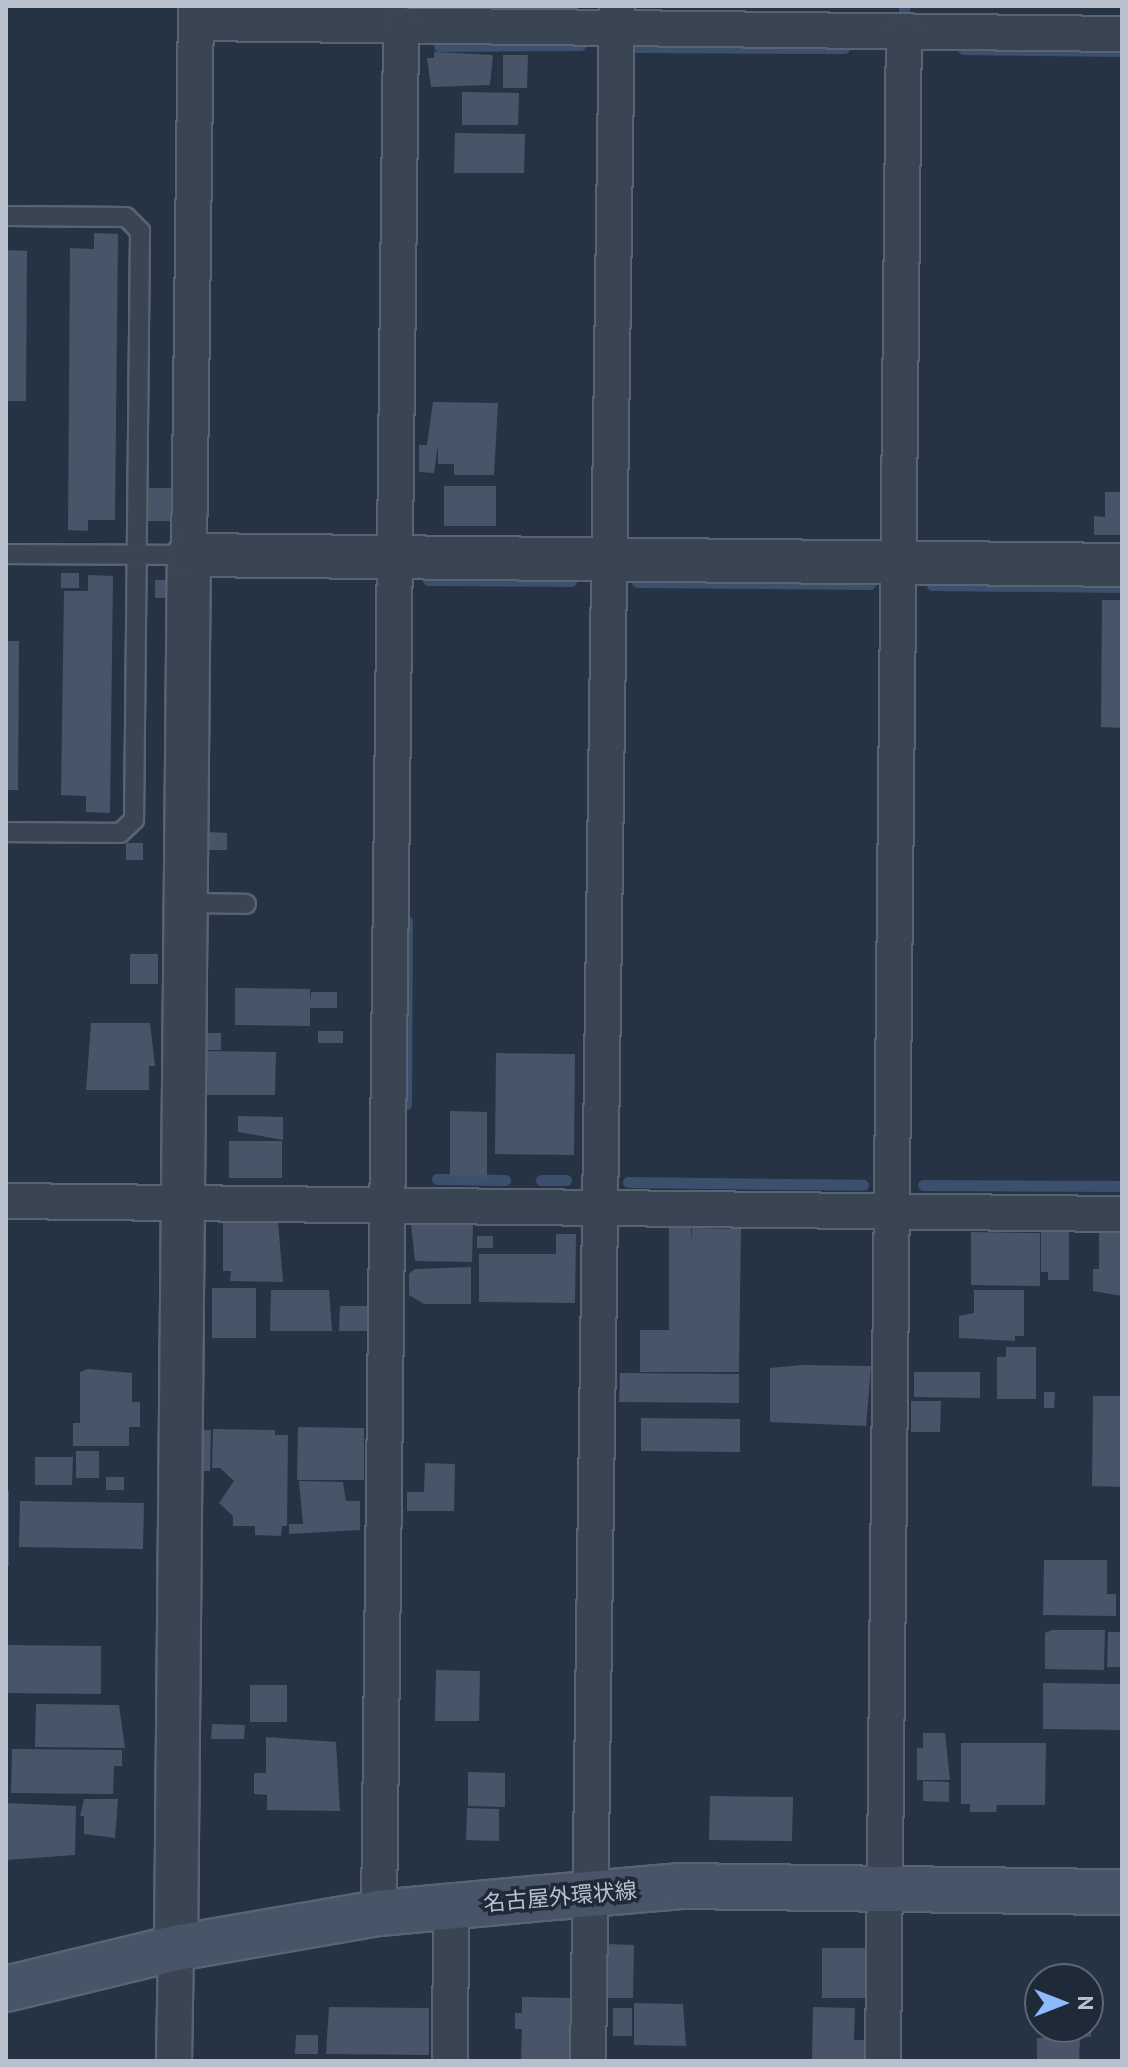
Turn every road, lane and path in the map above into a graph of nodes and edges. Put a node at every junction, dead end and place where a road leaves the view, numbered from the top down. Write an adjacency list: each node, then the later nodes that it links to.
1 (196, 14): 3 (street); 9 (street)
2 (617, 17): 3 (street); 4 (street); 11 (street)
3 (401, 25): 10 (street)
4 (904, 32): 5 (street); 12 (street)
5 (1122, 34)
6 (6, 216): 8 (lane)
7 (6, 554): 8 (lane)
8 (137, 555): 9 (lane); 14 (lane)
9 (189, 555): 10 (street); 15 (street)
10 (394, 557): 11 (street); 19 (street)
11 (610, 559): 12 (street); 20 (street)
12 (898, 562): 13 (street); 21 (street)
13 (1122, 565)
14 (6, 832)
15 (185, 903): 16 (lane); 18 (street)
16 (246, 904)
17 (6, 1201): 18 (street)
18 (181, 1203): 19 (street); 28 (street)
19 (385, 1205): 20 (street); 27 (street)
20 (601, 1207): 21 (street); 25 (street)
21 (891, 1211): 22 (street); 23 (street)
22 (1122, 1214)
23 (884, 1889): 24 (main road, 名古屋外環状線); 25 (main road, 名古屋外環状線); 33 (street)
24 (1122, 1892)
25 (590, 1894): 26 (main road, 名古屋外環状線); 32 (street)
26 (451, 1907): 27 (main road, 名古屋外環状線); 31 (street)
27 (379, 1913): 28 (main road, 名古屋外環状線)
28 (176, 1948): 29 (main road, 名古屋外環状線); 30 (street)
29 (6, 1989)
30 (174, 2061)
31 (450, 2061)
32 (588, 2061)
33 (883, 2061)

